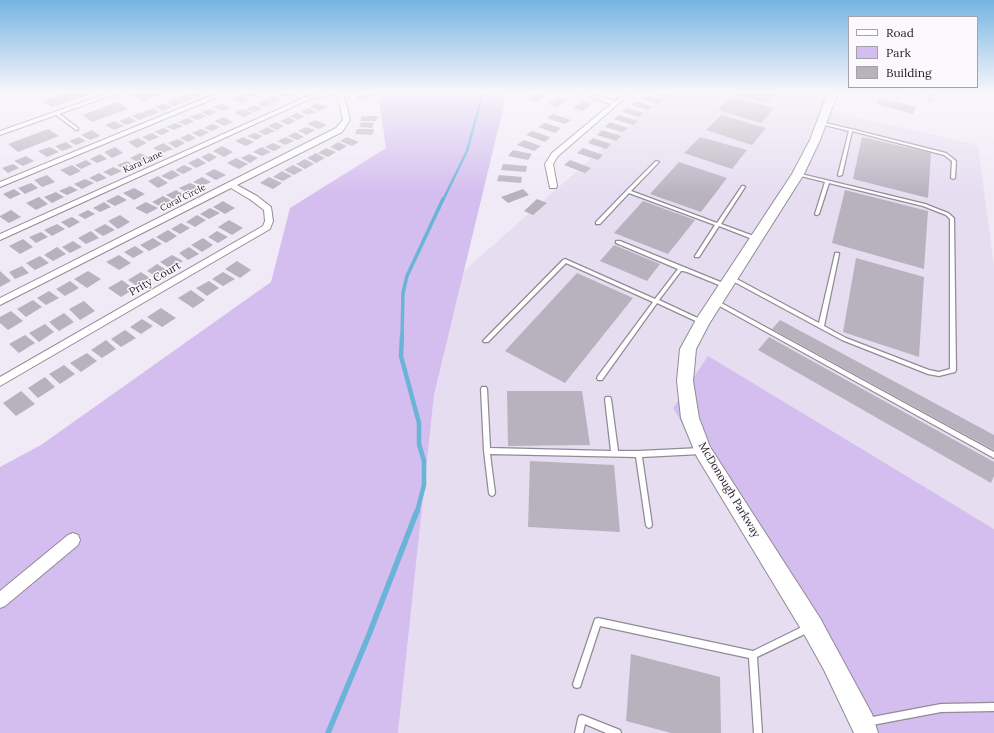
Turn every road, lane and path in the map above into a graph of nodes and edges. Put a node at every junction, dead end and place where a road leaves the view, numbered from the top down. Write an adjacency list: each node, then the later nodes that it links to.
1 (20, 126): 11 (street)
2 (73, 126): 9 (lane)
3 (143, 126): 17 (street)
4 (245, 126): 25 (street, Kara Lane)
5 (342, 126): 18 (street, Coral Circle)
6 (589, 126): 19 (street)
7 (820, 126): 13 (street, McDonough Parkway)
8 (835, 126): 10 (lane)
9 (77, 129)
10 (850, 130): 14 (lane); 15 (lane)
11 (0, 133)
12 (657, 162): 21 (lane)
13 (798, 174): 16 (lane); 26 (street, McDonough Parkway)
14 (840, 175)
15 (953, 178)
16 (828, 182): 22 (lane); 36 (lane)
17 (0, 184)
18 (231, 185): 33 (street, Coral Circle); 39 (street, Prity Court)
19 (553, 186)
20 (743, 187): 24 (lane)
21 (628, 191): 23 (lane); 24 (lane)
22 (817, 214)
23 (598, 223)
24 (717, 224): 26 (lane); 29 (lane)
25 (0, 237)
26 (757, 239): 31 (street, McDonough Parkway)
27 (618, 242): 30 (lane)
28 (836, 254): 36 (lane)
29 (697, 256)
30 (683, 269): 31 (lane); 32 (lane)
31 (729, 282): 34 (street, McDonough Parkway); 36 (lane)
32 (656, 301): 35 (lane); 37 (lane); 38 (lane)
33 (0, 302)
34 (716, 302): 35 (street, McDonough Parkway); 46 (lane)
35 (702, 322): 43 (street, McDonough Parkway)
36 (821, 327)
37 (486, 341)
38 (600, 378)
39 (0, 382)
40 (484, 388): 42 (lane)
41 (608, 399): 44 (lane)
42 (487, 451): 44 (lane); 47 (lane)
43 (703, 451): 45 (lane); 51 (street, McDonough Parkway)
44 (615, 454): 45 (lane)
45 (639, 454): 48 (lane)
46 (994, 455)
47 (492, 493)
48 (649, 525)
49 (73, 540): 50 (street)
50 (0, 601)
51 (812, 626): 52 (lane); 55 (street, McDonough Parkway)
52 (753, 655): 53 (lane); 58 (lane)
53 (577, 684)
54 (994, 706): 55 (lane)
55 (864, 728)
56 (579, 733): 57 (lane)
57 (616, 733)
58 (758, 733)

